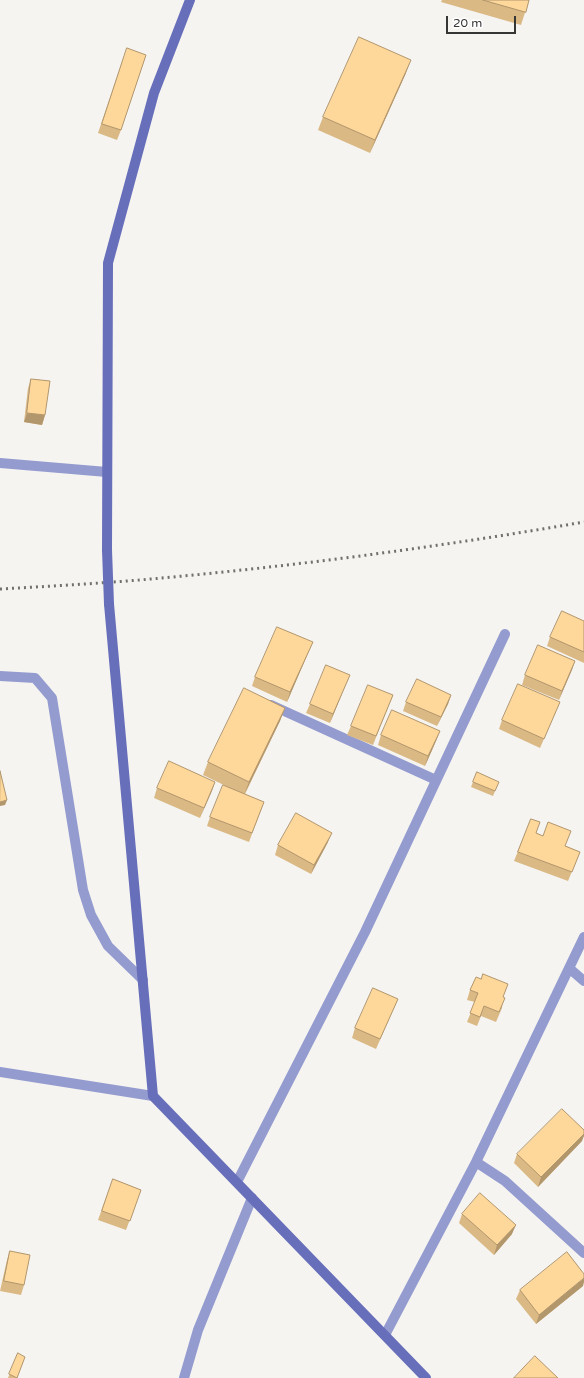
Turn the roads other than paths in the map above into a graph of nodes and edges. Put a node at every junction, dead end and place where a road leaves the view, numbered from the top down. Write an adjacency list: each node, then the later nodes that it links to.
1 (190, 0): 3 (street)
2 (0, 463): 3 (street)
3 (107, 472): 10 (street, bridge)
4 (505, 634): 7 (street)
5 (0, 676): 10 (street)
6 (263, 701): 7 (street)
7 (436, 780): 15 (street)
8 (584, 937): 9 (street)
9 (569, 968): 11 (street); 14 (street)
10 (143, 980): 13 (street)
11 (584, 981)
12 (0, 1072): 13 (street)
13 (153, 1096): 15 (street)
14 (476, 1162): 17 (street); 18 (street)
15 (237, 1182): 16 (street)
16 (252, 1198): 18 (street); 19 (street)
17 (584, 1253)
18 (385, 1335): 20 (street)
19 (184, 1378)
20 (426, 1378)

